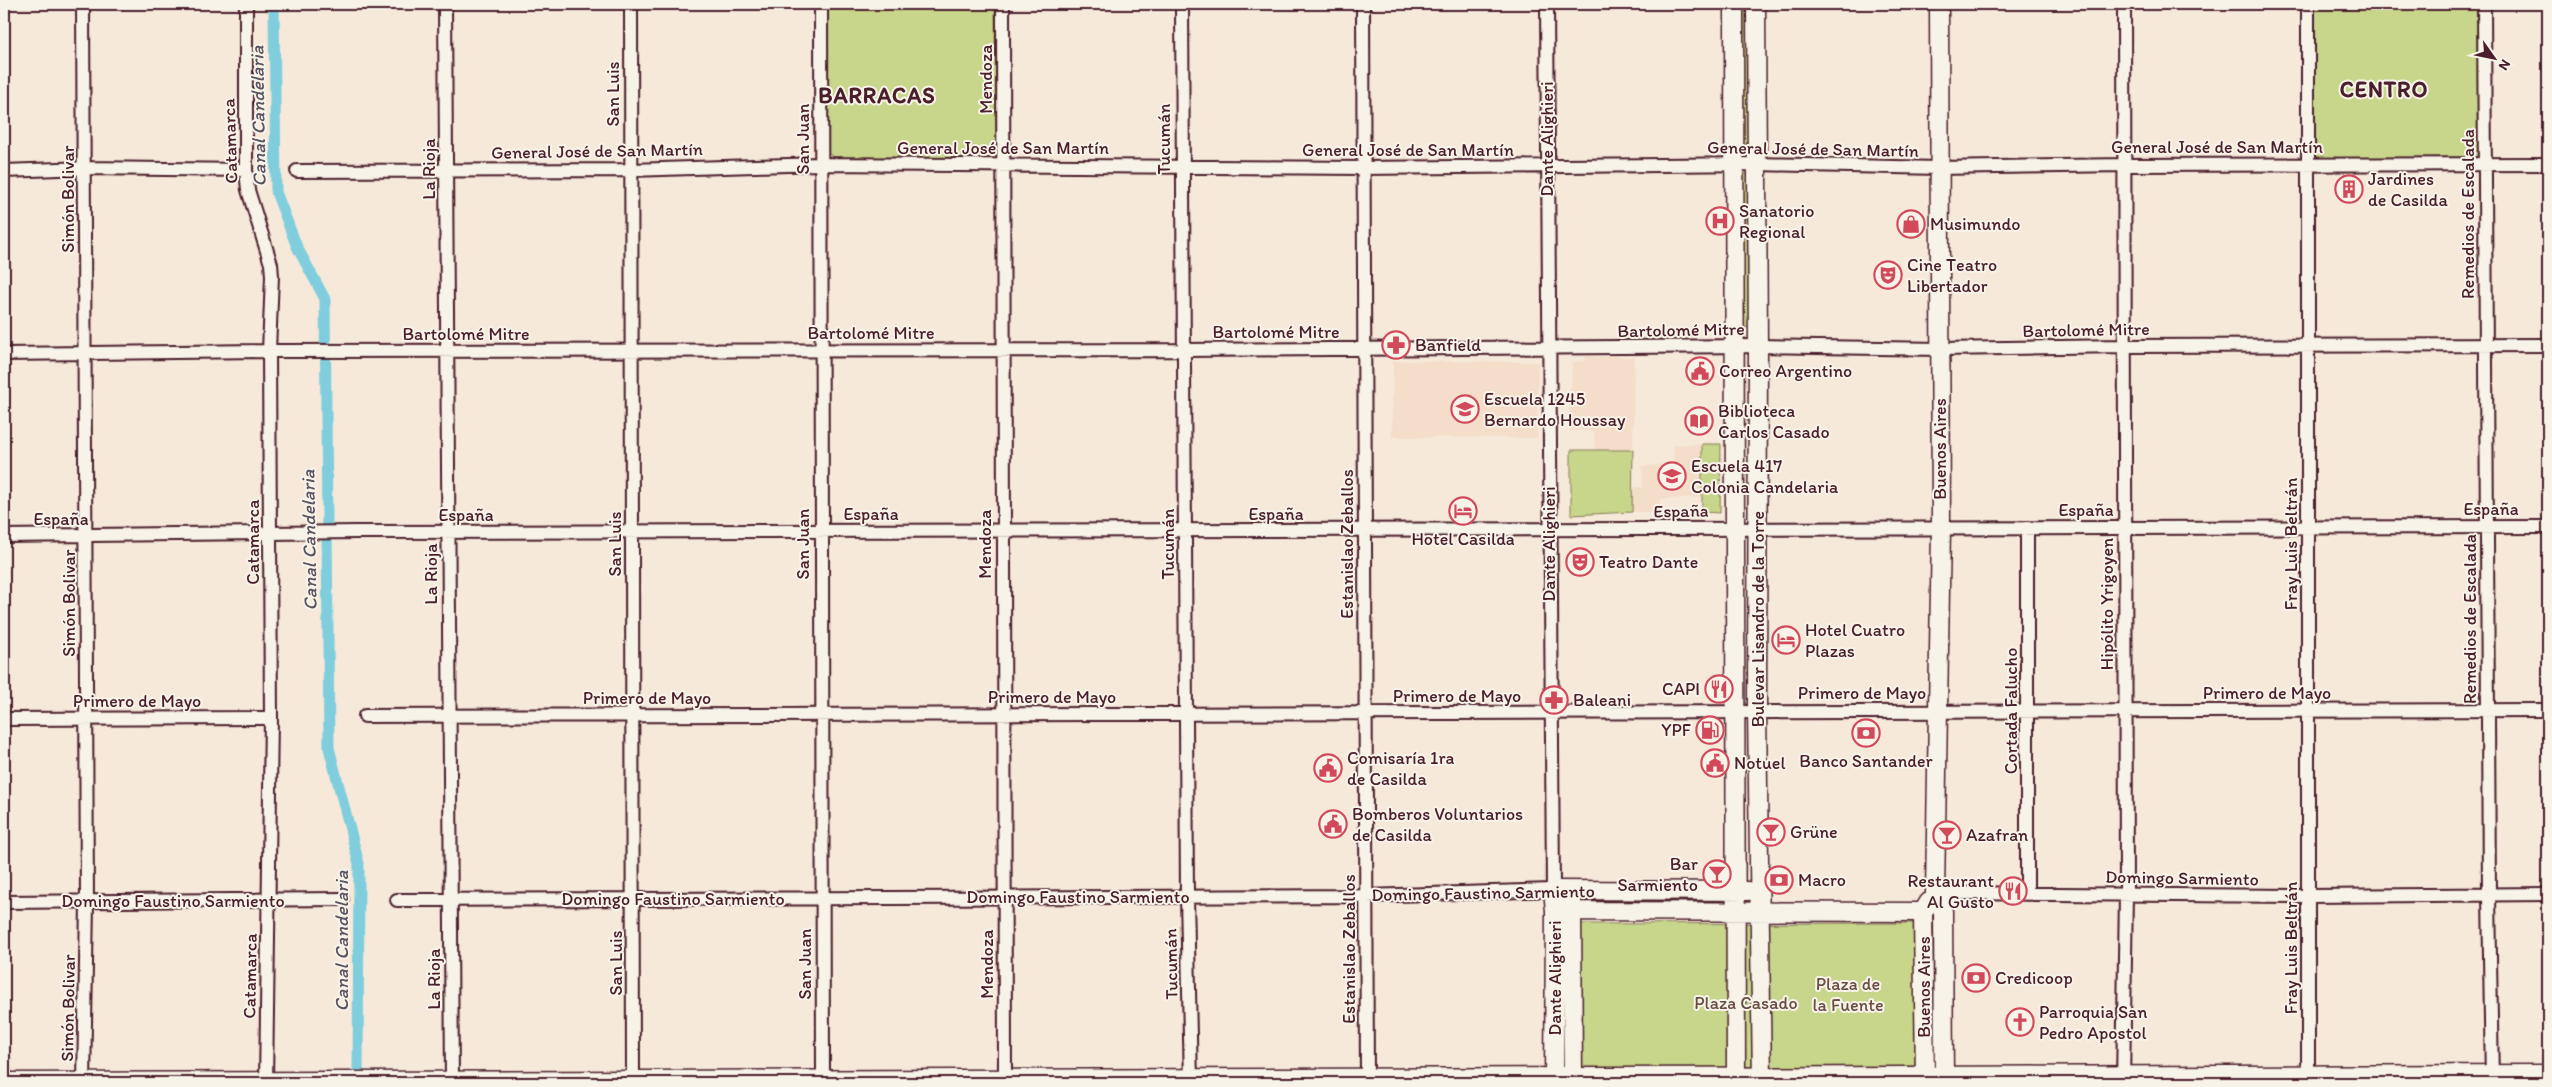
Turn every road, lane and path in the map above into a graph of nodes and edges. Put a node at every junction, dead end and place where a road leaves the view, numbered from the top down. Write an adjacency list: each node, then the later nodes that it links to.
1 (83, 4): 26 (street, Simón Bolivar)
2 (246, 4): 29 (street, Catamarca)
3 (445, 4): 30 (street, La Rioja)
4 (630, 4): 31 (street, San Luis)
5 (820, 4): 16 (street, San Juan)
6 (1003, 4): 23 (street, Mendoza)
7 (1182, 4): 24 (street, Tucumán)
8 (1363, 4): 27 (street, Estanislao Zeballos)
9 (1547, 4): 25 (street, Dante Alighieri)
10 (1734, 4): 21 (main road, Bulevar Lisandro de la Torre)
11 (1756, 4): 17 (main road, Bulevar Lisandro de la Torre)
12 (1939, 4): 28 (main road, Buenos Aires)
13 (2124, 4): 22 (street, Hipólito Yrigoyen)
14 (2308, 4): 18 (street, Fray Luis Beltrán)
15 (2484, 4): 19 (street, Remedios de Escalada)
16 (820, 164): 23 (street, General José de San Martín); 31 (street, General José de San Martín); 43 (street, San Juan)
17 (1756, 164): 21 (street, General José de San Martín); 28 (street, General José de San Martín); 37 (main road, Bulevar Lisandro de la Torre)
18 (2309, 164): 19 (street, General José de San Martín); 22 (street, General José de San Martín); 39 (street, Fray Luis Beltrán)
19 (2485, 164): 20 (street, General José de San Martín); 34 (street, Remedios de Escalada)
20 (2548, 164)
21 (1734, 165): 25 (street, General José de San Martín); 36 (main road, Bulevar Lisandro de la Torre)
22 (2124, 165): 28 (street, General José de San Martín); 38 (street, Hipólito Yrigoyen)
23 (1004, 166): 24 (street, General José de San Martín); 44 (street, Mendoza)
24 (1181, 166): 27 (street, General José de San Martín); 45 (street, Tucumán)
25 (1548, 167): 27 (street, General José de San Martín); 41 (street, Dante Alighieri)
26 (86, 168): 29 (street); 32 (street); 49 (street, Simón Bolivar)
27 (1362, 168): 40 (street, Estanislao Zeballos)
28 (1939, 168): 42 (main road, Buenos Aires)
29 (246, 170): 46 (street, Catamarca)
30 (446, 170): 31 (street, General José de San Martín); 33 (street, General José de San Martín); 47 (street, La Rioja)
31 (631, 170): 48 (street, San Luis)
32 (4, 171)
33 (297, 171)
34 (2486, 345): 35 (street, Bartolomé Mitre); 39 (street, Bartolomé Mitre); 51 (street, Remedios de Escalada)
35 (2548, 345)
36 (1735, 346): 37 (street, Bartolomé Mitre); 41 (street, Bartolomé Mitre); 53 (main road, Bulevar Lisandro de la Torre)
37 (1758, 346): 42 (street, Bartolomé Mitre); 54 (main road, Bulevar Lisandro de la Torre)
38 (2125, 346): 39 (street, Bartolomé Mitre); 42 (street, Bartolomé Mitre); 57 (street, Hipólito Yrigoyen)
39 (2309, 346): 58 (street, Fray Luis Beltrán)
40 (1363, 349): 41 (street, Bartolomé Mitre); 45 (street, Bartolomé Mitre); 60 (street, Estanislao Zeballos)
41 (1548, 349): 59 (street, Dante Alighieri)
42 (1940, 349): 55 (main road, Buenos Aires)
43 (819, 350): 44 (street, Bartolomé Mitre); 48 (street, Bartolomé Mitre); 62 (street, San Juan)
44 (1002, 350): 45 (street, Bartolomé Mitre); 63 (street, Mendoza)
45 (1185, 350): 64 (street, Tucumán)
46 (269, 351): 47 (street, Bartolomé Mitre); 49 (street, Bartolomé Mitre); 66 (street, Catamarca)
47 (447, 351): 48 (street, Bartolomé Mitre); 65 (street, La Rioja)
48 (632, 351): 61 (street, San Luis)
49 (86, 353): 50 (street, Bartolomé Mitre); 68 (street, Simón Bolivar)
50 (4, 354)
51 (2487, 526): 52 (street, España); 58 (street, España); 70 (street, Remedios de Escalada)
52 (2548, 527)
53 (1735, 528): 54 (street, España); 59 (street, España); 72 (main road, Bulevar Lisandro de la Torre)
54 (1758, 528): 55 (street, España); 73 (main road, Bulevar Lisandro de la Torre)
55 (1941, 528): 56 (street, España); 74 (main road, Buenos Aires)
56 (2027, 528): 57 (street, España); 69 (street, Cortada Falucho)
57 (2125, 528): 58 (street, España); 75 (street, Hipólito Yrigoyen)
58 (2309, 528): 76 (street, Fray Luis Beltrán)
59 (1549, 530): 60 (street, España); 78 (street, Dante Alighieri)
60 (1364, 531): 64 (street, España); 77 (street, Estanislao Zeballos)
61 (633, 532): 62 (street, España); 65 (street, España); 84 (street, San Luis)
62 (820, 532): 63 (street, España); 79 (street, San Juan)
63 (1003, 532): 64 (street, España); 80 (street, Mendoza)
64 (1185, 532): 81 (street, Tucumán)
65 (448, 533): 66 (street, España); 83 (street, La Rioja)
66 (270, 534): 68 (street, España); 86 (street, Catamarca)
67 (4, 536): 68 (street, España)
68 (86, 536): 85 (street, Simón Bolivar)
69 (2029, 710): 74 (street, Primero de Mayo); 75 (street, Primero de Mayo); 93 (street, Cortada Falucho)
70 (2488, 710): 71 (street, Primero de Mayo); 76 (street, Primero de Mayo); 95 (street, Remedios de Escalada)
71 (2548, 710)
72 (1736, 711): 73 (street, Primero de Mayo); 78 (street, Primero de Mayo); 90 (main road, Bulevar Lisandro de la Torre)
73 (1757, 711): 74 (street, Primero de Mayo); 91 (main road, Bulevar Lisandro de la Torre)
74 (1938, 711): 92 (main road, Buenos Aires)
75 (2125, 711): 76 (street, Primero de Mayo); 94 (street, Hipólito Yrigoyen)
76 (2309, 711): 98 (street, Fray Luis Beltrán)
77 (1365, 714): 78 (street, Primero de Mayo); 81 (street, Primero de Mayo); 97 (street, Estanislao Zeballos)
78 (1550, 714): 88 (street, Dante Alighieri)
79 (821, 715): 80 (street, Primero de Mayo); 84 (street, Primero de Mayo); 101 (street, San Juan)
80 (1004, 715): 81 (street, Primero de Mayo); 99 (street, Mendoza)
81 (1186, 715): 100 (street, Tucumán)
82 (365, 716): 83 (street, Primero de Mayo)
83 (450, 716): 84 (street, Primero de Mayo); 105 (street, La Rioja)
84 (633, 716): 103 (street, San Luis)
85 (86, 718): 86 (street, Primero de Mayo); 87 (street, Primero de Mayo); 108 (street, Simón Bolivar)
86 (271, 718): 106 (street, Catamarca)
87 (4, 719)
88 (1553, 890): 89 (main road, Domingo Faustino Sarmiento); 97 (street, Domingo Faustino Sarmiento); 109 (main road, Dante Alighieri)
89 (1572, 890): 90 (main road, Domingo Faustino Sarmiento); 109 (main road, Dante Alighieri)
90 (1736, 891): 91 (main road, Domingo Faustino Sarmiento); 110 (main road, Bulevar Lisandro de la Torre)
91 (1758, 891): 111 (main road, Bulevar Lisandro de la Torre)
92 (1935, 893): 93 (street, Domingo Sarmiento); 112 (main road, Buenos Aires); 121 (main road, Buenos Aires)
93 (2027, 894): 94 (street, Domingo Sarmiento)
94 (2126, 894): 98 (street, Domingo Sarmiento); 115 (street, Hipólito Yrigoyen)
95 (2488, 894): 96 (street, Domingo Sarmiento); 98 (street, Domingo Sarmiento); 114 (street, Remedios de Escalada)
96 (2548, 894)
97 (1366, 896): 100 (street, Domingo Faustino Sarmiento); 124 (street, Estanislao Zeballos)
98 (2309, 896): 116 (street, Fray Luis Beltrán)
99 (1004, 897): 100 (street, Domingo Faustino Sarmiento); 101 (street, Domingo Faustino Sarmiento); 122 (street, Mendoza)
100 (1187, 897): 123 (street, Tucumán)
101 (822, 898): 103 (street, Domingo Faustino Sarmiento); 131 (street, San Juan)
102 (342, 899): 106 (street, Domingo Faustino Sarmiento)
103 (634, 899): 105 (street, Domingo Faustino Sarmiento); 130 (street, San Luis)
104 (397, 900): 105 (street, Domingo Faustino Sarmiento)
105 (451, 900): 129 (street, La Rioja)
106 (268, 901): 108 (street, Domingo Faustino Sarmiento); 128 (street, Catamarca)
107 (4, 902): 108 (street, Domingo Faustino Sarmiento)
108 (87, 903): 127 (street, Simón Bolivar)
109 (1563, 911): 110 (main road, Domingo Faustino Sarmiento); 117 (main road, Dante Alighieri); 125 (main road, Dante Alighieri)
110 (1736, 911): 111 (main road, Domingo Faustino Sarmiento); 118 (main road, Bulevar Lisandro de la Torre)
111 (1759, 911): 112 (main road, Domingo Faustino Sarmiento); 119 (main road, Bulevar Lisandro de la Torre)
112 (1924, 912): 120 (main road, Buenos Aires)
113 (2548, 1074): 114 (main road)
114 (2492, 1078): 116 (main road)
115 (2123, 1079): 116 (main road); 121 (main road)
116 (2308, 1079)
117 (1573, 1080): 118 (main road); 125 (main road)
118 (1736, 1080): 119 (main road)
119 (1762, 1080): 120 (main road)
120 (1925, 1080): 121 (main road)
121 (1944, 1080)
122 (1005, 1081): 123 (main road); 131 (main road)
123 (1191, 1081): 124 (main road)
124 (1367, 1081): 125 (main road)
125 (1554, 1081)
126 (4, 1082): 127 (main road)
127 (84, 1082): 128 (main road)
128 (266, 1082): 129 (main road)
129 (452, 1082): 130 (main road)
130 (633, 1082): 131 (main road)
131 (822, 1082)

